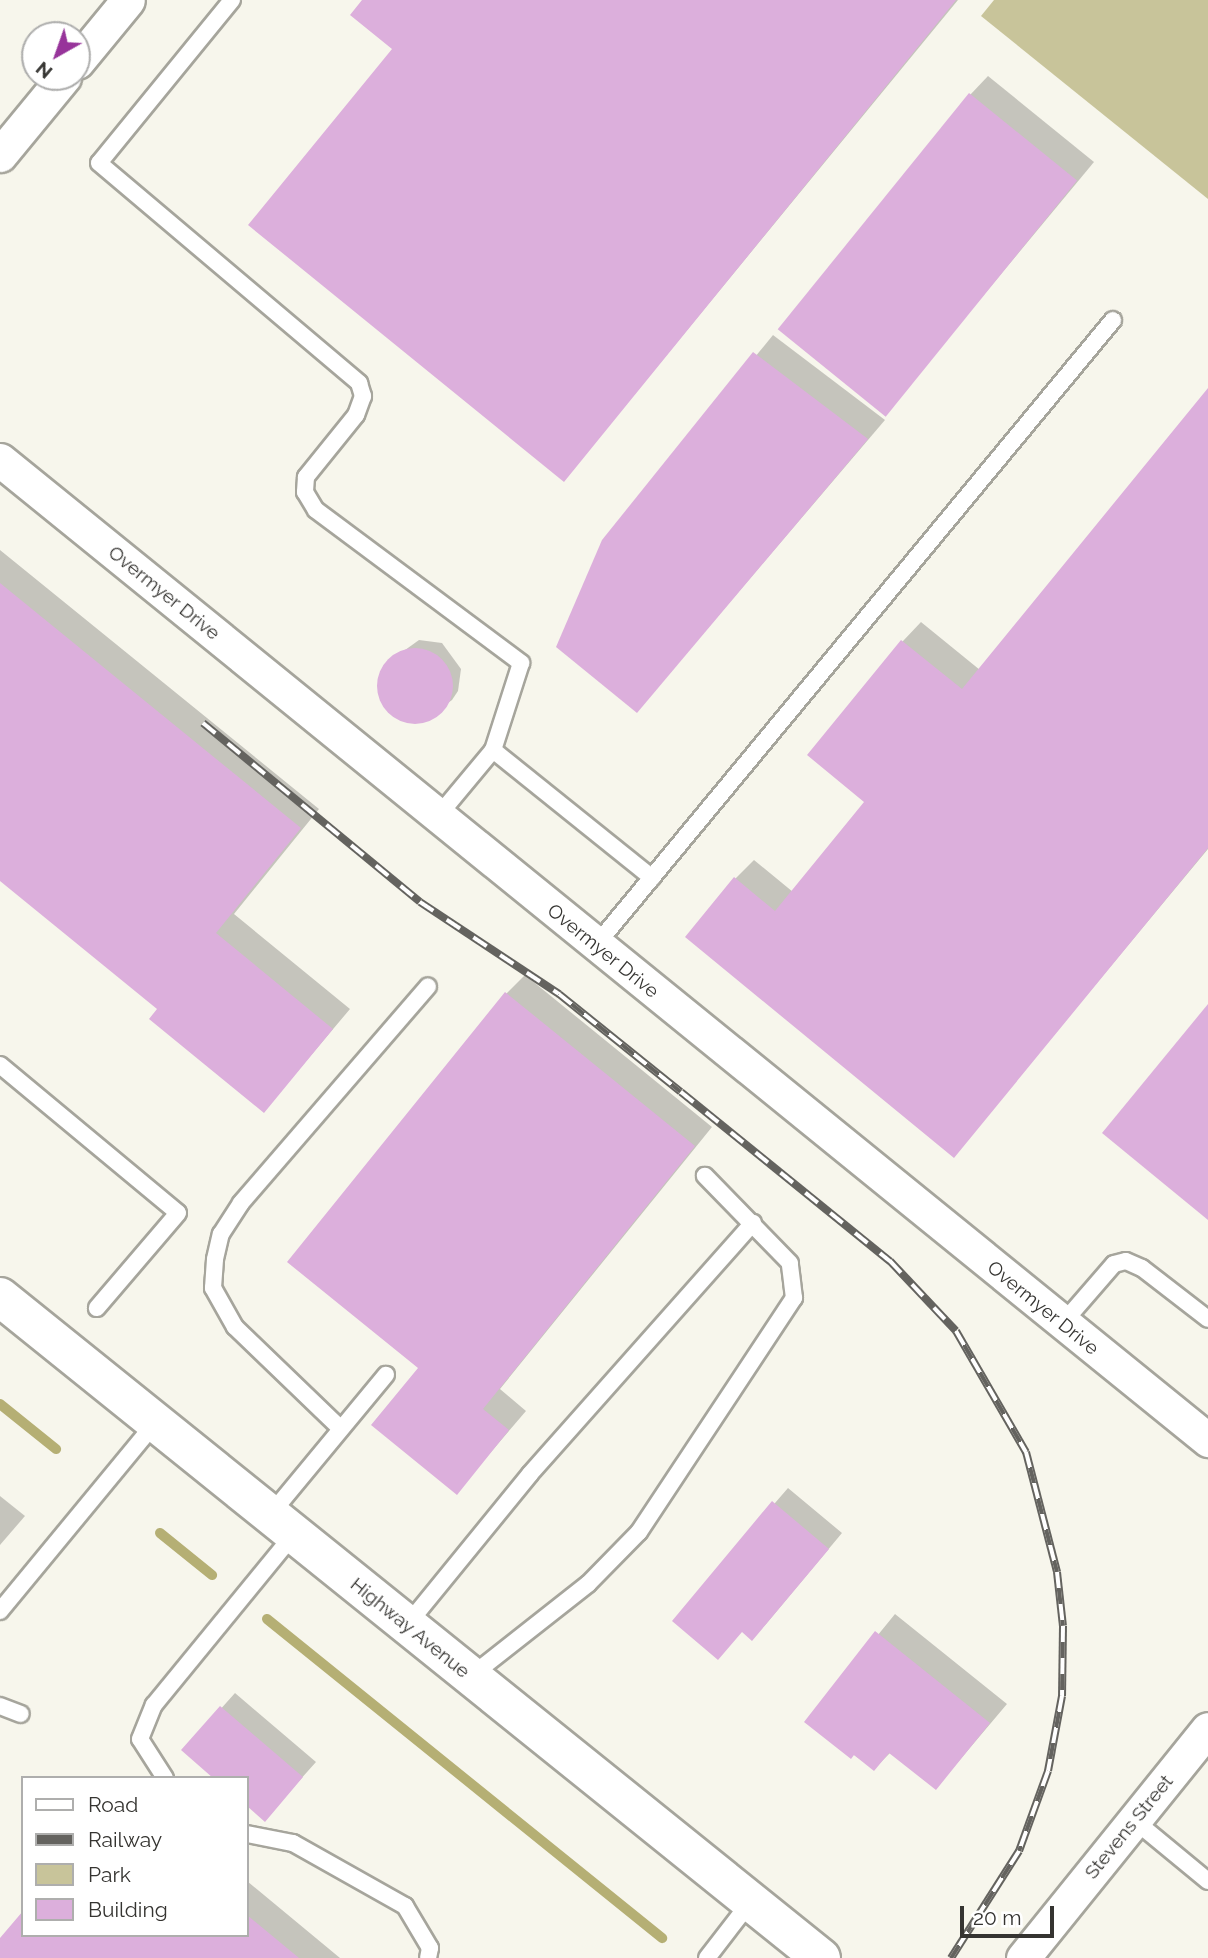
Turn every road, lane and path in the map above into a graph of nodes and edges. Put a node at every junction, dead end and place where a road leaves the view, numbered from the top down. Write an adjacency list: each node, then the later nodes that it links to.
1 (128, 0): 3 (street)
2 (232, 0): 8 (lane)
3 (91, 44)
4 (53, 91): 5 (street)
5 (0, 155)
6 (1113, 320): 10 (lane)
7 (0, 460): 9 (street, Overmyer Drive)
8 (493, 750): 9 (lane); 10 (lane)
9 (438, 816): 11 (street, Overmyer Drive)
10 (652, 877): 11 (lane)
11 (596, 945): 19 (street, Overmyer Drive)
12 (428, 986): 22 (lane)
13 (0, 1065): 17 (lane)
14 (705, 1176): 15 (lane)
15 (753, 1223): 26 (lane); 27 (lane)
16 (0, 1297): 21 (street, Highway Avenue)
17 (97, 1308)
18 (1208, 1319): 19 (lane)
19 (1062, 1324): 23 (street, Overmyer Drive)
20 (386, 1374): 22 (lane)
21 (155, 1423): 24 (street, Highway Avenue); 25 (lane)
22 (340, 1428): 24 (lane)
23 (1208, 1440)
24 (282, 1525): 26 (street, Highway Avenue); 31 (lane)
25 (0, 1611)
26 (407, 1625): 27 (street, Highway Avenue)
27 (471, 1676): 35 (street, Highway Avenue)
28 (0, 1706): 29 (lane)
29 (21, 1714)
30 (1208, 1729): 32 (street, Stevens Street)
31 (164, 1776)
32 (1134, 1820): 34 (lane); 39 (street, Stevens Street)
33 (248, 1834): 36 (lane)
34 (1208, 1881)
35 (751, 1901): 37 (lane); 38 (street, Highway Avenue)
36 (428, 1958)
37 (707, 1958)
38 (821, 1958)
39 (1023, 1958)

